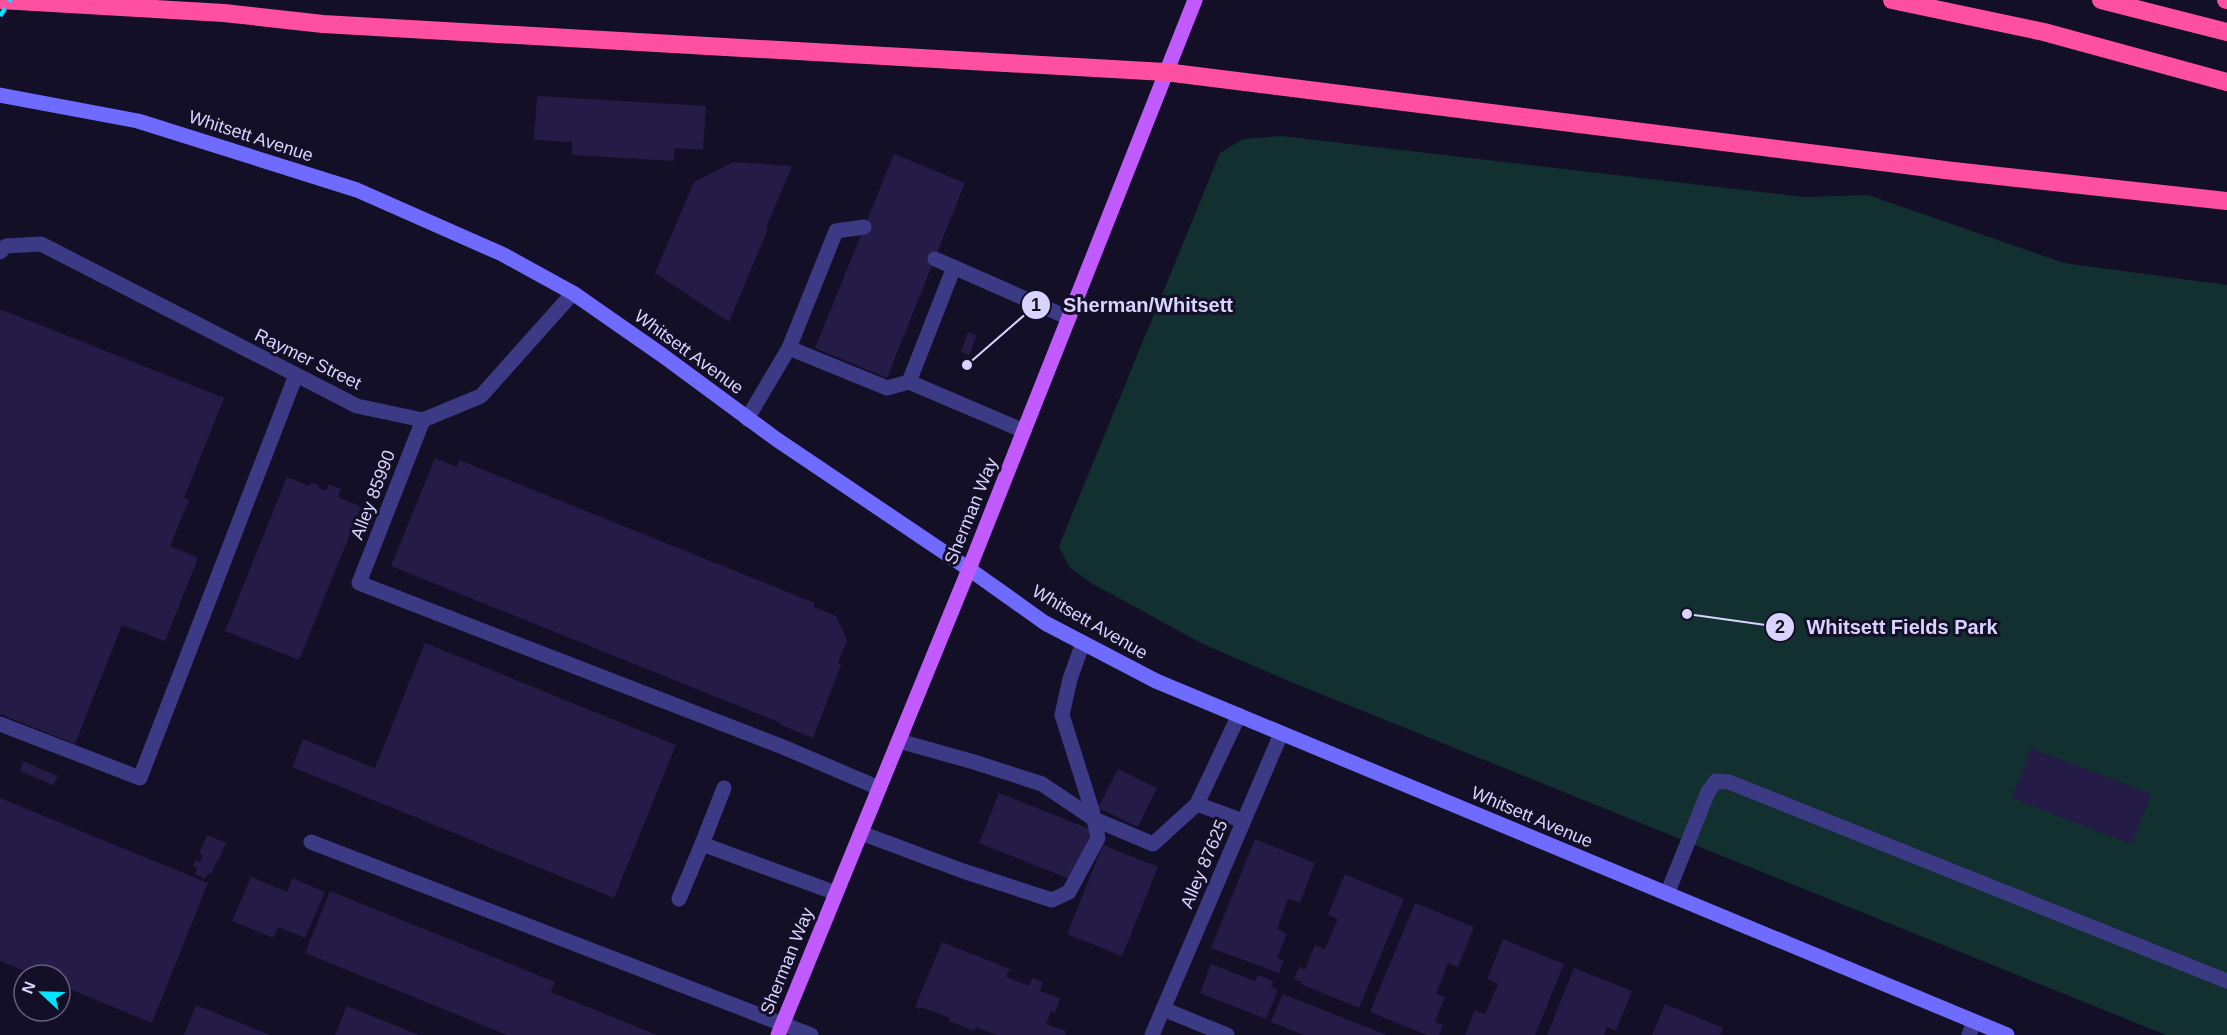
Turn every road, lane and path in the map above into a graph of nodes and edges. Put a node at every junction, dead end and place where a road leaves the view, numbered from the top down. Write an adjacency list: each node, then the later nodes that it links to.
1 (0, 0): 6 (highway)
2 (1195, 0): 6 (main road, Sherman Way)
3 (1892, 0): 7 (highway)
4 (2101, 0): 5 (highway)
5 (2227, 32)
6 (1166, 72): 9 (highway); 15 (main road, Sherman Way)
7 (2227, 82)
8 (0, 95): 14 (main road, Whitsett Avenue)
9 (2227, 201)
10 (864, 227): 16 (street)
11 (0, 252): 17 (street, Raymer Street)
12 (935, 258): 13 (street)
13 (954, 267): 15 (street); 18 (street)
14 (573, 293): 19 (main road, Whitsett Avenue); 20 (street)
15 (1069, 318): 21 (main road, Sherman Way)
16 (789, 348): 18 (street); 19 (street)
17 (296, 375): 20 (street, Raymer Street); 25 (street)
18 (909, 382): 21 (street)
19 (747, 419): 22 (main road, Whitsett Avenue)
20 (423, 420): 29 (street, Alley 85990)
21 (1024, 431): 22 (main road, Sherman Way)
22 (969, 569): 23 (main road, Whitsett Avenue); 27 (main road, Sherman Way)
23 (1083, 643): 24 (main road, Whitsett Avenue); 31 (street)
24 (1239, 715): 26 (main road, Whitsett Avenue); 30 (street)
25 (0, 724)
26 (1281, 734): 32 (street, Alley 87625); 37 (main road, Whitsett Avenue)
27 (899, 741): 29 (main road, Sherman Way); 31 (street)
28 (724, 788): 35 (street)
29 (879, 788): 33 (main road, Sherman Way)
30 (1197, 804): 31 (street); 32 (street)
31 (1094, 819): 33 (street)
32 (1243, 821): 40 (street, Alley 87625)
33 (861, 833): 36 (main road, Sherman Way)
34 (311, 842): 42 (street)
35 (702, 844): 36 (street); 38 (street)
36 (836, 893): 42 (main road, Sherman Way)
37 (1667, 894): 39 (street); 41 (main road, Whitsett Avenue)
38 (680, 899)
39 (2227, 981)
40 (1162, 1009): 44 (street, Alley 87625); 45 (street)
41 (1971, 1028): 46 (main road, Whitsett Avenue)
42 (781, 1029): 43 (street)
43 (811, 1035)
44 (1152, 1035)
45 (1227, 1035)
46 (2007, 1035)

